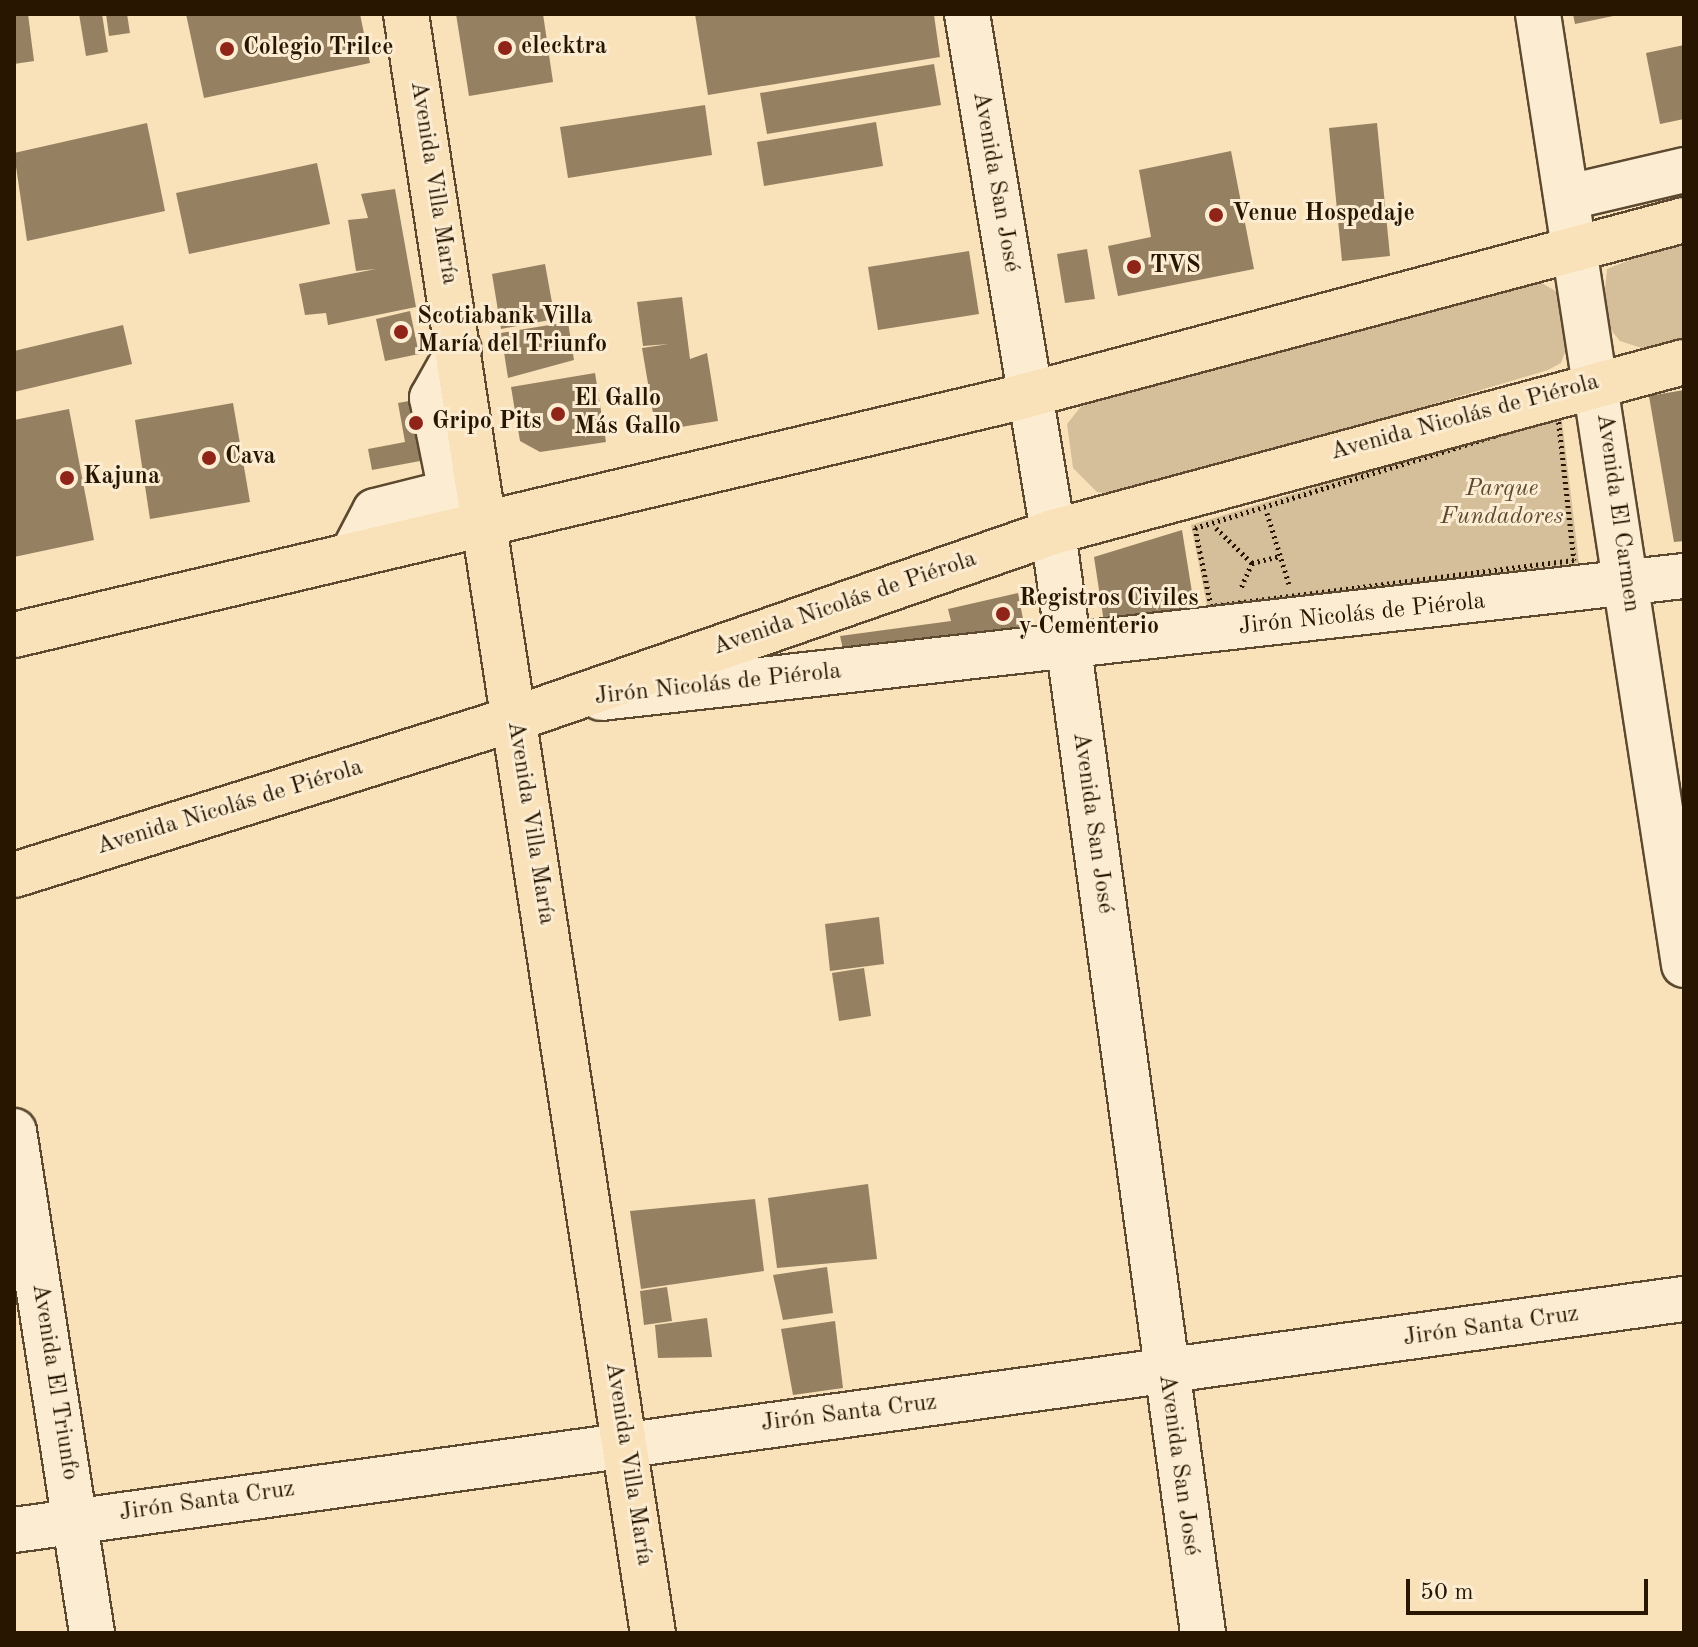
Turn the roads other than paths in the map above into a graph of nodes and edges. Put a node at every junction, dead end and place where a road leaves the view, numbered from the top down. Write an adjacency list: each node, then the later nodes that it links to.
1 (406, 14): 8 (main road, Avenida Villa María)
2 (967, 14): 11 (street, Avenida San José)
3 (1538, 14): 5 (street, Avenida El Carmen)
4 (1684, 170): 5 (street)
5 (1569, 197): 7 (street, Avenida El Carmen)
6 (1684, 220): 7 (main road)
7 (1577, 249): 10 (street, Avenida El Carmen); 11 (main road)
8 (459, 350): 12 (street); 13 (main road, Avenida Villa María)
9 (1684, 362): 10 (main road, Avenida Nicolás de Piérola)
10 (1598, 381): 14 (main road, Avenida Nicolás de Piérola); 17 (street, Avenida El Carmen)
11 (1031, 394): 13 (main road); 14 (street, Avenida San José)
12 (451, 492): 13 (street); 15 (street)
13 (486, 521): 15 (main road); 21 (main road, Avenida Villa María)
14 (1053, 532): 19 (street, Avenida San José); 20 (main road, Avenida Nicolás de Piérola)
15 (353, 553): 18 (main road)
16 (1684, 576): 17 (street, Jirón Nicolás de Piérola)
17 (1628, 586): 19 (street, Jirón Nicolás de Piérola); 23 (street, Avenida El Carmen)
18 (14, 635)
19 (1068, 647): 20 (street, Jirón Nicolás de Piérola); 27 (street, Avenida San José)
20 (563, 702): 21 (main road, Avenida Nicolás de Piérola)
21 (514, 719): 22 (main road, Avenida Nicolás de Piérola); 28 (main road, Avenida Villa María)
22 (14, 875)
23 (1678, 886): 24 (street, Avenida El Carmen)
24 (1684, 965)
25 (14, 1131): 29 (street, Avenida El Triunfo)
26 (1684, 1299): 27 (street, Jirón Santa Cruz)
27 (1165, 1375): 28 (street, Jirón Santa Cruz); 33 (street, Avenida San José)
28 (625, 1442): 29 (street, Jirón Santa Cruz); 32 (main road, Avenida Villa María)
29 (76, 1521): 30 (street, Jirón Santa Cruz); 31 (street, Avenida El Triunfo)
30 (14, 1530)
31 (92, 1633)
32 (653, 1633)
33 (1203, 1633)

